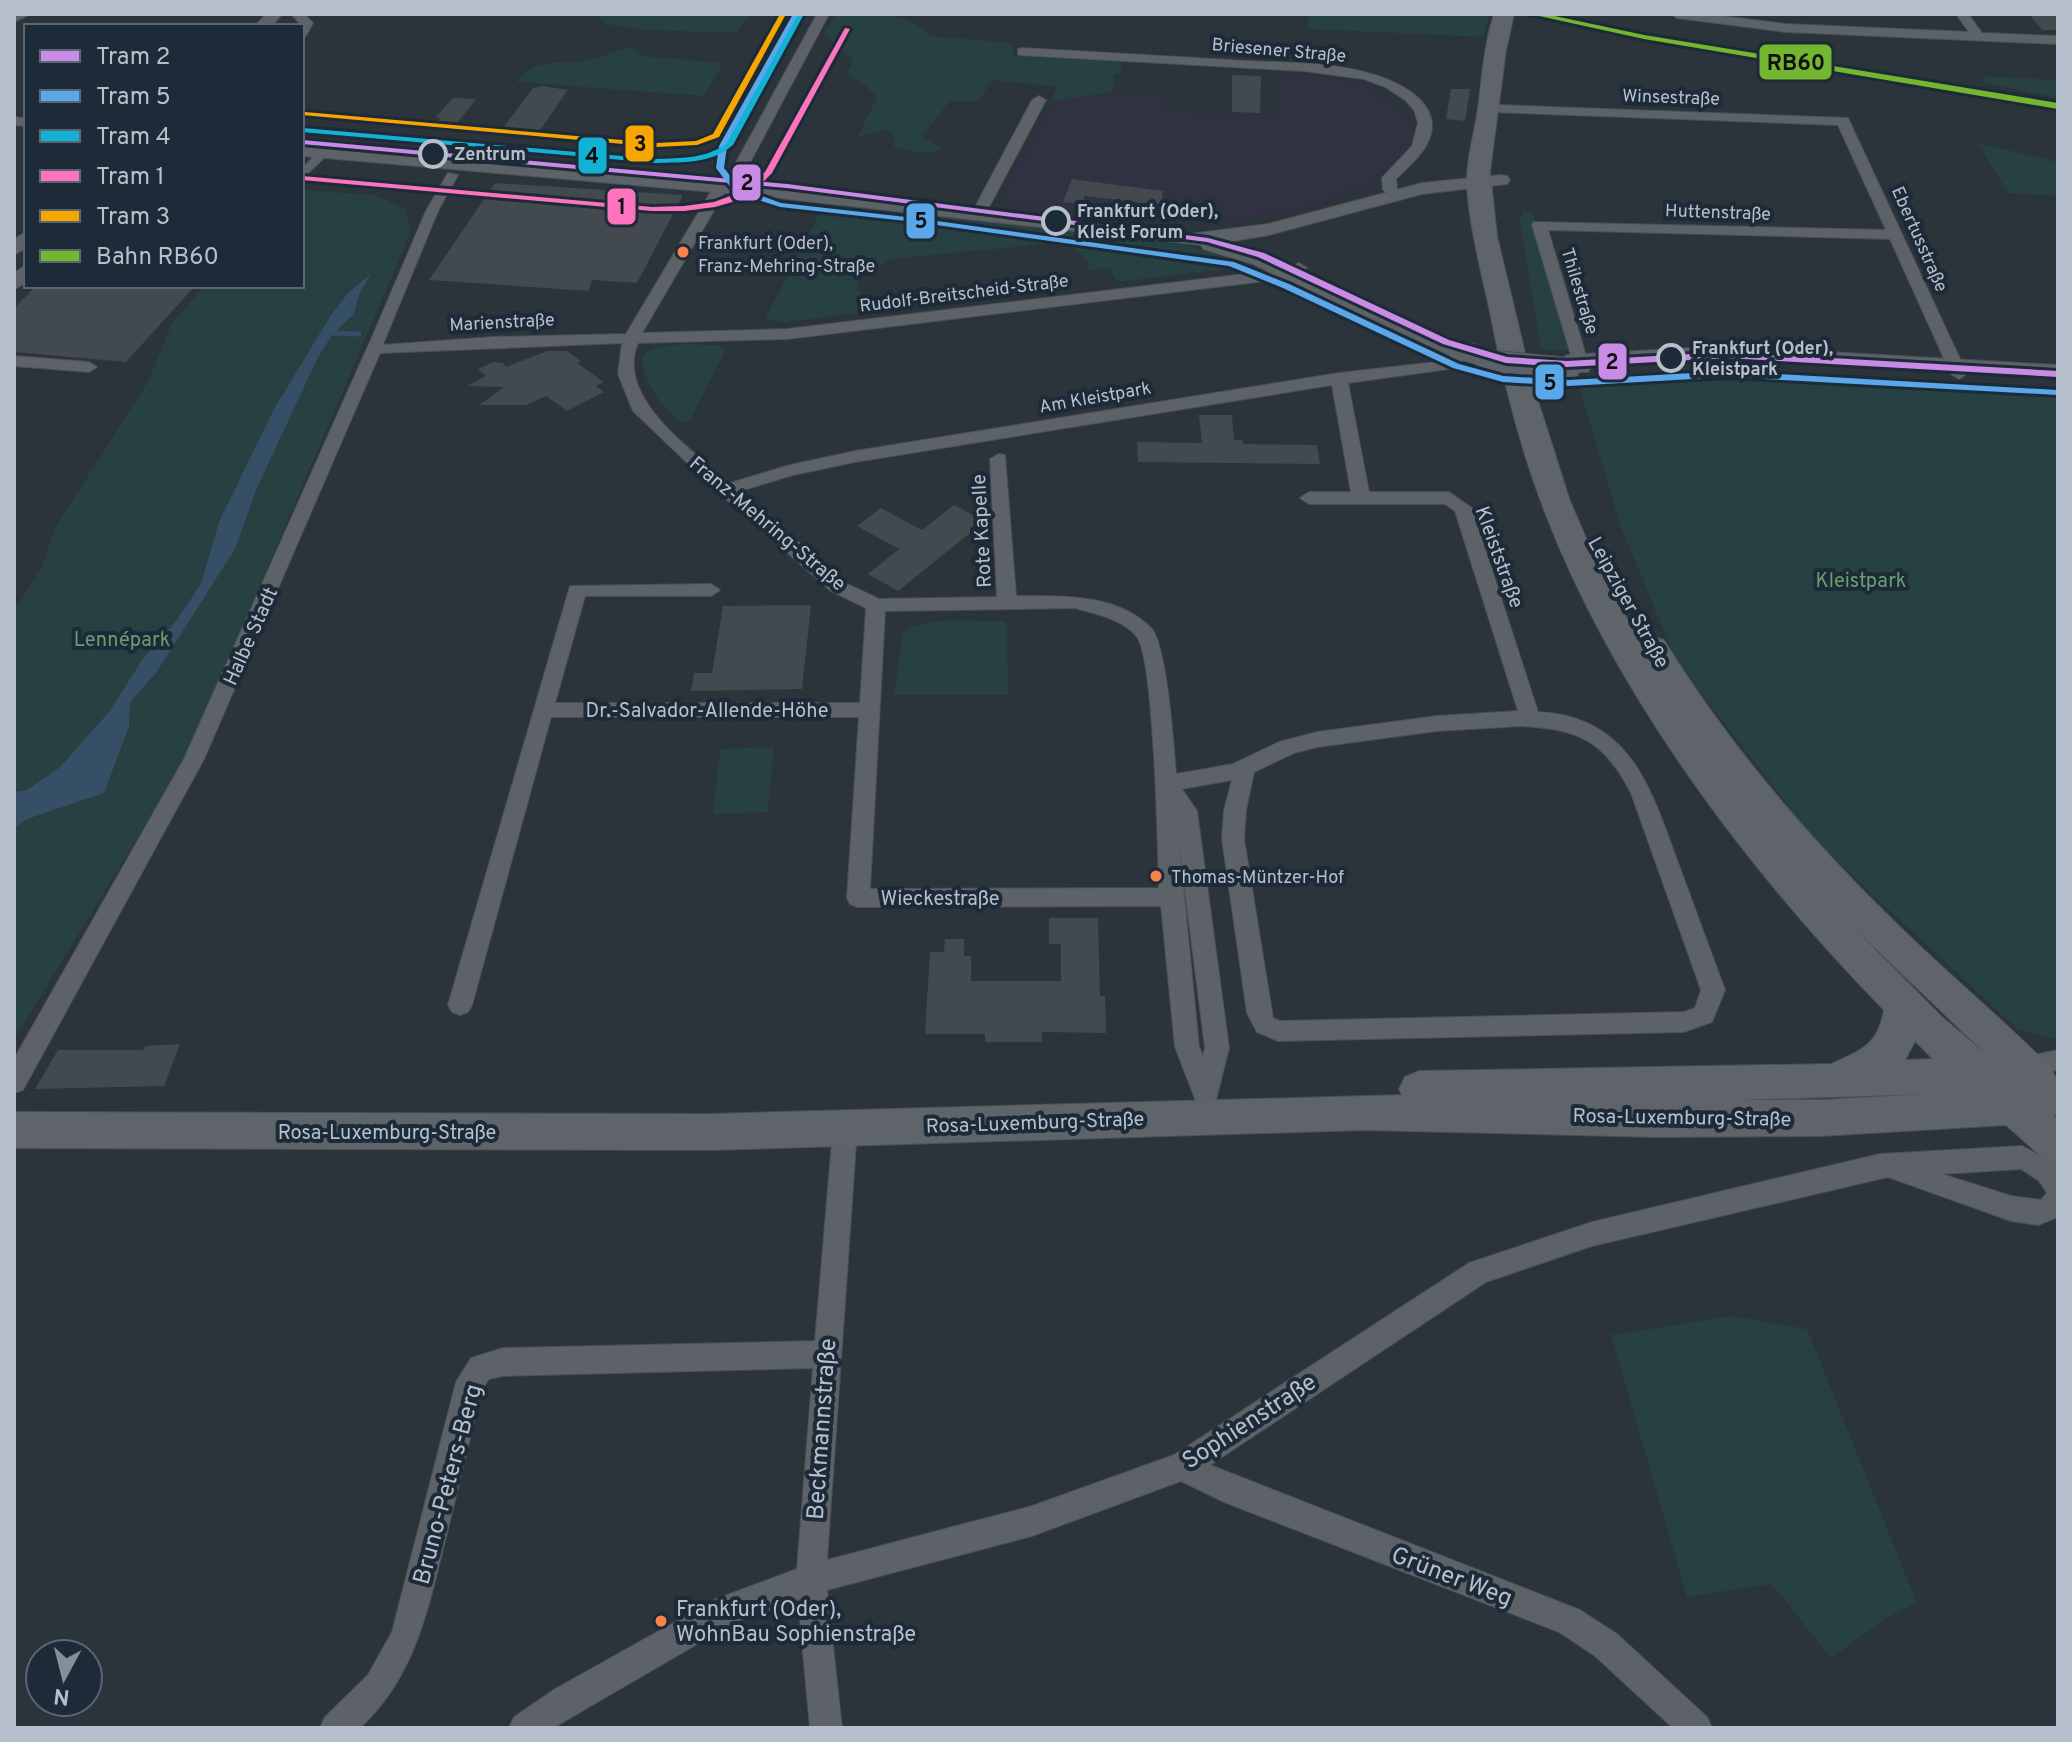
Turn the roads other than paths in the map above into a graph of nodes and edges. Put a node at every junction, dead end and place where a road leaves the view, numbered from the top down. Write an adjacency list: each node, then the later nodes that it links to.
1 (25, 14): 9 (street)
2 (297, 14): 10 (street)
3 (809, 14): 20 (street)
4 (823, 14): 20 (street)
5 (1504, 14): 21 (main road, Leipziger Straße)
6 (1515, 14): 15 (main road, Leipziger Straße)
7 (1677, 14): 11 (street)
8 (1962, 14): 11 (street)
9 (14, 18)
10 (304, 29)
11 (1979, 38): 12 (street)
12 (2058, 40)
13 (1022, 52): 22 (street, Briesener Straße)
14 (1039, 100): 24 (street)
15 (1499, 109): 16 (street, Winsestraße); 21 (main road, Leipziger Straße)
16 (1843, 121): 28 (street, Ebertusstraße)
17 (304, 138): 20 (street)
18 (310, 154): 20 (street)
19 (452, 175): 34 (street, Halbe Stadt)
20 (725, 180): 24 (street); 29 (street); 33 (street, Franz-Mehring-Straße)
21 (1486, 183): 22 (street); 23 (street); 56 (main road, Leipziger Straße); 61 (main road, Leipziger Straße)
22 (1396, 195): 23 (street)
23 (1375, 202): 26 (street)
24 (982, 207): 27 (street)
25 (1539, 225): 28 (street, Huttenstraße); 37 (street, Thilestraße)
26 (1279, 229): 27 (street); 30 (street)
27 (1248, 234): 29 (street); 30 (street); 31 (street)
28 (1896, 235): 39 (street, Ebertusstraße)
29 (1174, 239): 31 (street)
30 (1266, 250): 32 (street)
31 (1239, 253): 32 (street)
32 (1294, 270): 33 (street, Rudolf-Breitscheid-Straße); 35 (street)
33 (631, 338): 34 (street, Marienstraße); 44 (street, Franz-Mehring-Straße)
34 (374, 349): 60 (street, Halbe Stadt)
35 (1476, 354): 37 (street, bridge); 41 (street, Am Kleistpark)
36 (14, 361): 38 (street)
37 (1574, 365): 39 (street)
38 (89, 367)
39 (1957, 370): 40 (street); 42 (street)
40 (2058, 371)
41 (1339, 378): 44 (street, Am Kleistpark); 46 (street)
42 (2058, 379)
43 (999, 459): 48 (street, Rote Kapelle)
44 (726, 490): 49 (street, Franz-Mehring-Straße)
45 (1309, 498): 46 (street, Kleiststraße)
46 (1361, 498): 52 (street, Kleiststraße)
47 (711, 590): 50 (street)
48 (1007, 602): 49 (street, Franz-Mehring-Straße); 54 (street, Franz-Mehring-Straße)
49 (876, 605): 51 (street, Wieckestraße)
50 (544, 710): 51 (street, Dr.-Salvador-Allende-Höhe); 57 (street)
51 (870, 710): 55 (street, Wieckestraße)
52 (1530, 718): 53 (street); 53 (street)
53 (1245, 768): 54 (street)
54 (1166, 783): 55 (street, Franz-Mehring-Straße); 62 (street, Franz-Mehring-Straße)
55 (1171, 897): 62 (street, Franz-Mehring-Straße)
56 (1905, 1004): 58 (main road, Leipziger Straße); 59 (main road)
57 (460, 1005)
58 (1979, 1074): 59 (main road, Rosa-Luxemburg-Straße); 61 (main road, Rosa-Luxemburg-Straße); 63 (main road, Leipziger Straße)
59 (1833, 1081): 62 (main road, Rosa-Luxemburg-Straße)
60 (14, 1082)
61 (2050, 1084): 63 (main road, Rosa-Luxemburg-Straße)
62 (1206, 1103): 63 (main road, Rosa-Luxemburg-Straße); 65 (main road, Rosa-Luxemburg-Straße)
63 (2012, 1107): 67 (main road, Leipziger Straße)
64 (14, 1111): 65 (main road, Rosa-Luxemburg-Straße)
65 (856, 1118): 66 (main road, Rosa-Luxemburg-Straße); 71 (street, Beckmannstraße)
66 (14, 1130)
67 (2058, 1145)
68 (1887, 1166): 69 (street, Sophienstraße); 70 (street); 72 (street, Sophienstraße)
69 (2058, 1188)
70 (2058, 1199)
71 (827, 1354): 73 (street, Beckmannstraße); 74 (street, Bruno-Peters-Berg)
72 (1182, 1466): 73 (street, Sophienstraße); 77 (street, Grüner Weg)
73 (811, 1579): 75 (street, Sophienstraße); 76 (street, Beckmannstraße)
74 (336, 1728)
75 (525, 1728)
76 (826, 1728)
77 (1696, 1728)

